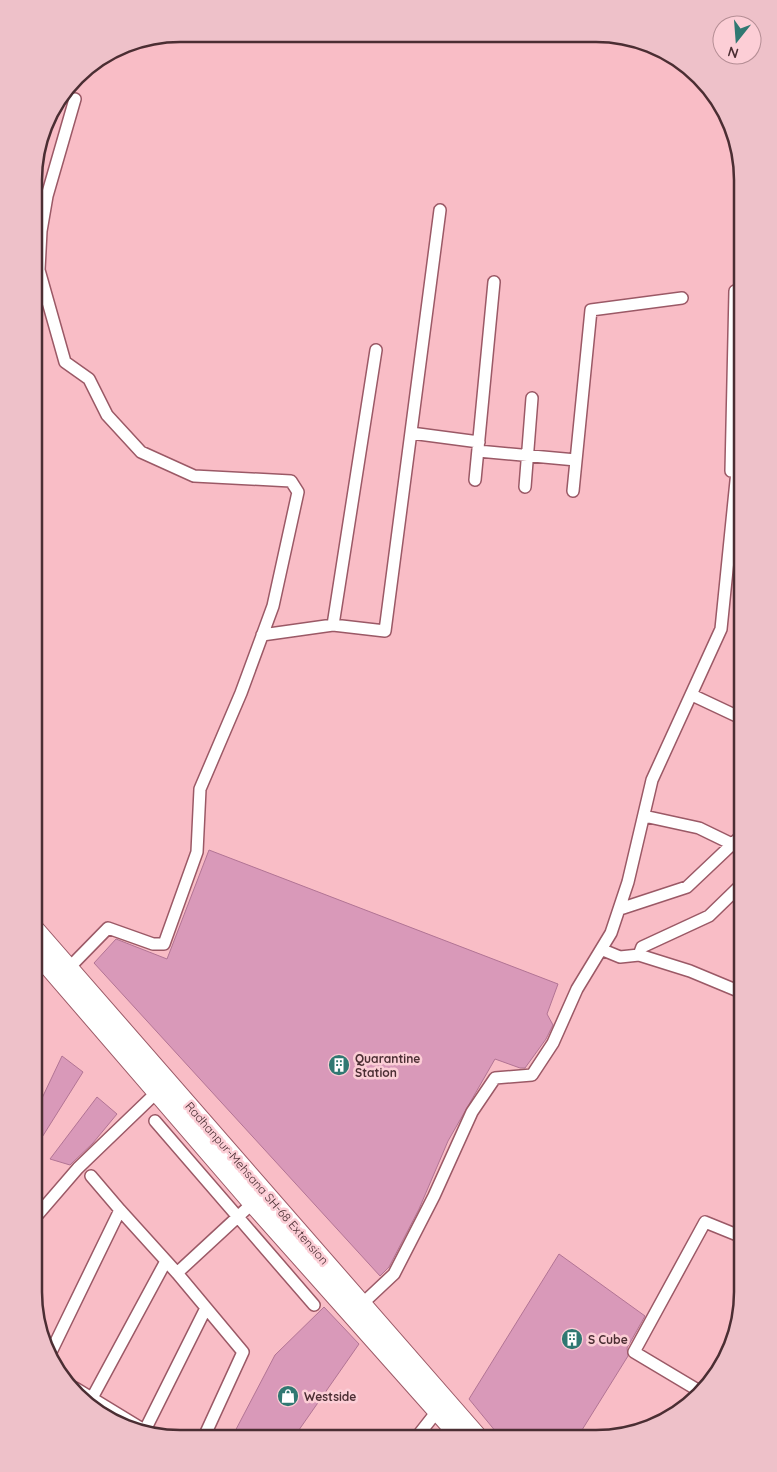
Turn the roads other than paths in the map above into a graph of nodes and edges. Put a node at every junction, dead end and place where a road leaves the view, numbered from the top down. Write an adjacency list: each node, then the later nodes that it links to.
1 (75, 99): 3 (street)
2 (440, 210): 10 (street)
3 (43, 219)
4 (494, 282): 11 (street)
5 (43, 284): 20 (street)
6 (734, 291): 14 (street)
7 (682, 298): 13 (street)
8 (376, 350): 19 (street)
9 (532, 398): 12 (street)
10 (411, 433): 11 (street); 19 (street)
11 (478, 446): 12 (street); 15 (street)
12 (526, 456): 13 (street); 16 (street)
13 (576, 460): 17 (street)
14 (734, 471)
15 (475, 480)
16 (525, 487)
17 (573, 491)
18 (734, 537): 21 (street)
19 (333, 625): 20 (street)
20 (262, 635): 31 (street)
21 (692, 695): 22 (street); 23 (street)
22 (734, 715)
23 (644, 816): 24 (street); 26 (street)
24 (732, 844): 26 (street)
25 (734, 892): 29 (street)
26 (620, 909): 28 (street)
27 (43, 942): 31 (highway, Radhanpur-Mehsana SH-68 Extension)
28 (603, 950): 29 (street); 43 (street)
29 (639, 955): 32 (street)
30 (43, 957): 31 (highway)
31 (64, 973): 33 (highway); 36 (highway, Radhanpur-Mehsana SH-68 Extension)
32 (734, 989)
33 (157, 1092): 36 (highway); 37 (street)
34 (155, 1121): 39 (street)
35 (91, 1176): 38 (street)
36 (259, 1198): 39 (street); 43 (highway, Radhanpur-Mehsana SH-68 Extension); 50 (highway)
37 (43, 1209)
38 (120, 1210): 41 (street); 46 (street)
39 (239, 1216): 42 (street); 44 (street)
40 (734, 1234): 47 (street)
41 (166, 1261): 42 (street); 48 (street)
42 (177, 1273): 45 (street)
43 (362, 1304): 56 (highway, Radhanpur-Mehsana SH-68 Extension)
44 (314, 1305)
45 (206, 1308): 52 (street); 53 (street)
46 (54, 1346)
47 (695, 1388)
48 (92, 1398)
49 (99, 1402): 51 (street)
50 (438, 1410): 54 (street); 55 (highway)
51 (118, 1414)
52 (147, 1425)
53 (207, 1430)
54 (422, 1430)
55 (454, 1430)
56 (472, 1430)

